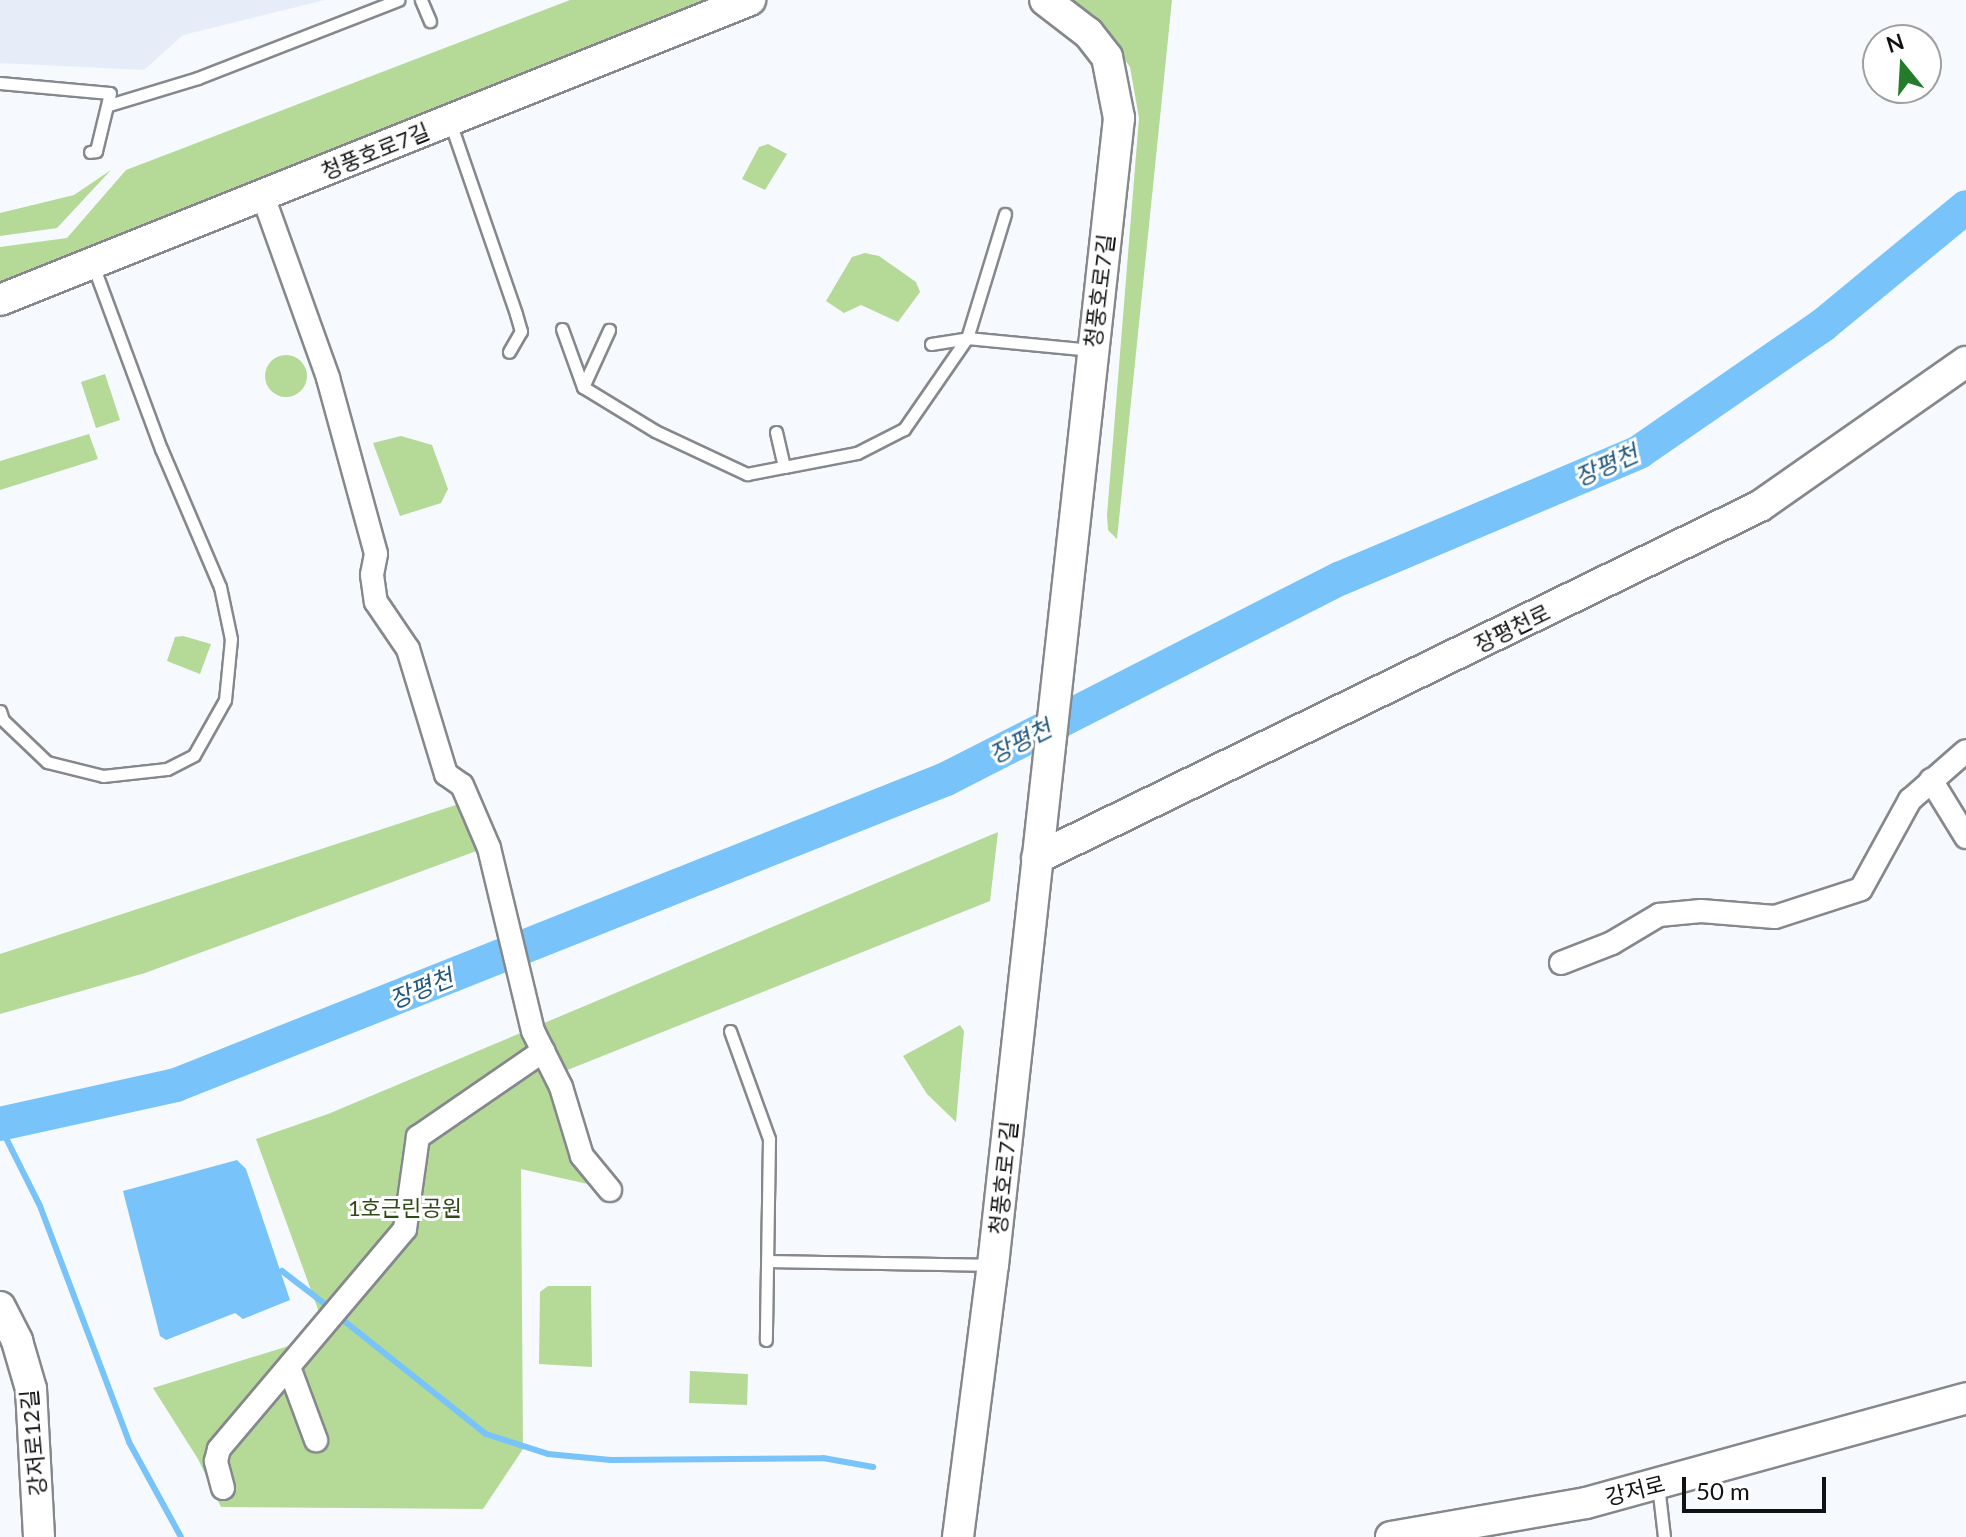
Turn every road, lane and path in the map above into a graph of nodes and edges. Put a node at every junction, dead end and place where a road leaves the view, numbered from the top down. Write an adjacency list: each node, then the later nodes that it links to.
1 (398, 0): 7 (lane)
2 (421, 0): 5 (lane)
3 (750, 0): 8 (street, 청풍호로7길)
4 (1045, 0): 18 (street, 청풍호로7길)
5 (430, 21)
6 (0, 83): 7 (lane)
7 (109, 105): 9 (lane)
8 (450, 121): 10 (street, 청풍호로7길); 19 (lane)
9 (90, 152)
10 (263, 196): 12 (street, 청풍호로7길); 31 (street)
11 (1005, 214): 16 (lane)
12 (93, 264): 13 (street, 청풍호로7길); 24 (lane)
13 (0, 300)
14 (562, 329): 21 (lane)
15 (609, 330): 21 (lane)
16 (967, 338): 17 (lane); 18 (lane); 23 (lane)
17 (931, 344)
18 (1092, 350): 28 (street, 청풍호로7길)
19 (509, 352)
20 (1966, 362): 28 (street, 장평천로)
21 (583, 387): 23 (lane)
22 (776, 432): 23 (lane)
23 (784, 467)
24 (0, 711)
25 (1966, 751): 26 (street)
26 (1931, 780): 27 (street); 29 (street)
27 (1966, 837)
28 (1037, 858): 34 (street, 청풍호로7길)
29 (1561, 963)
30 (730, 1031): 33 (lane)
31 (538, 1041): 32 (street); 37 (street)
32 (610, 1190)
33 (771, 1261): 34 (lane); 36 (lane)
34 (993, 1265): 43 (street, 청풍호로7길)
35 (0, 1307): 42 (street, 강저로12길)
36 (766, 1340)
37 (290, 1370): 39 (street); 41 (street)
38 (1966, 1398): 40 (street, 강저로)
39 (316, 1440)
40 (1658, 1484): 44 (street, 강저로); 45 (lane)
41 (223, 1488)
42 (39, 1537)
43 (958, 1537)
44 (1391, 1537)
45 (1664, 1537)

